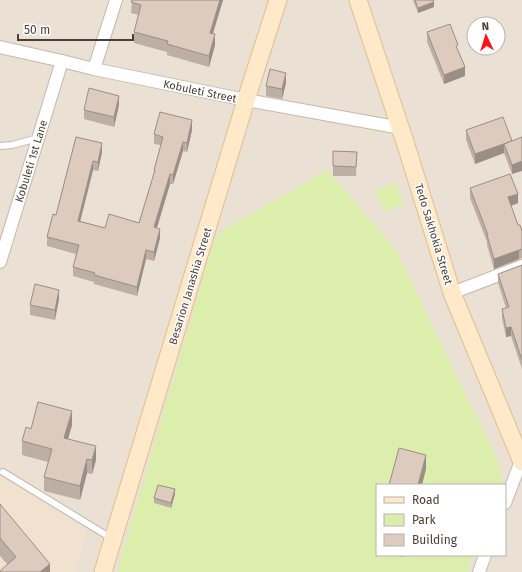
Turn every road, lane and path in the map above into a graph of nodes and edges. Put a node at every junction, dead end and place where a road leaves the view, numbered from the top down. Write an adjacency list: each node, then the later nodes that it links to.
1 (116, 0): 6 (street)
2 (278, 0): 7 (street, Besarion Janashia Street)
3 (358, 0): 8 (street, Tedo Sakhokia Street)
4 (0, 47): 5 (street, Kobuleti Street)
5 (62, 61): 6 (street, Kobuleti Street); 9 (street, Kobuleti 1st Lane)
6 (94, 69): 7 (street, Kobuleti Street)
7 (246, 100): 8 (street, Kobuleti Street); 17 (street, Besarion Janashia Street)
8 (401, 128): 13 (street, Tedo Sakhokia Street)
9 (38, 138): 10 (lane); 11 (street, Kobuleti 1st Lane)
10 (0, 146)
11 (0, 262)
12 (522, 266): 13 (street)
13 (452, 293): 14 (street, Tedo Sakhokia Street)
14 (521, 461): 16 (street)
15 (3, 472): 17 (lane)
16 (506, 500)
17 (113, 539): 19 (street, Besarion Janashia Street)
18 (485, 556): 20 (street)
19 (104, 572)
20 (479, 572)

